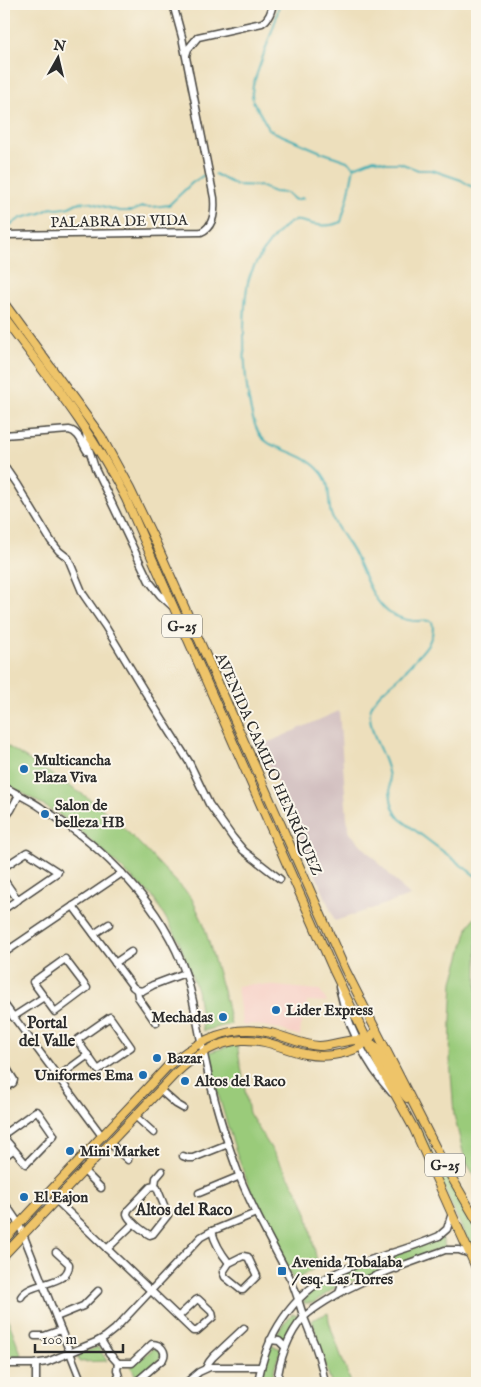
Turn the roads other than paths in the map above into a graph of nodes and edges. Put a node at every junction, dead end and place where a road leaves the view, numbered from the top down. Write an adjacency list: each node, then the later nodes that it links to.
1 (173, 4): 3 (street, PALABRA DE VIDA)
2 (273, 4): 4 (street)
3 (182, 37): 4 (street); 5 (street, PALABRA DE VIDA)
4 (198, 37): 5 (street)
5 (186, 56): 6 (street, PALABRA DE VIDA)
6 (4, 235)
7 (4, 303): 35 (main road, AVENIDA CAMILO HENRÍQUEZ / G-25)
8 (4, 318): 9 (main road, AVENIDA CAMILO HENRÍQUEZ / G-25)
9 (86, 430): 12 (street); 13 (main road, AVENIDA CAMILO HENRÍQUEZ / G-25)
10 (4, 435): 12 (street)
11 (4, 466): 19 (street)
12 (95, 468): 13 (street)
13 (173, 607): 37 (main road, AVENIDA CAMILO HENRÍQUEZ / G-25)
14 (4, 786): 15 (street)
15 (19, 795): 16 (street); 18 (street)
16 (4, 819)
17 (4, 867): 21 (street)
18 (122, 873): 22 (street); 29 (street)
19 (280, 879)
20 (4, 880): 21 (street)
21 (18, 900): 23 (street)
22 (73, 906): 25 (street); 27 (street)
23 (4, 910)
24 (109, 924): 25 (street)
25 (94, 934): 28 (street)
26 (131, 952): 28 (street)
27 (4, 953)
28 (115, 963): 30 (street)
29 (185, 973): 30 (street); 36 (street)
30 (137, 990): 34 (street)
31 (44, 997): 31 (street); 33 (street)
32 (4, 1004): 33 (street)
33 (14, 1017): 43 (street)
34 (156, 1023)
35 (376, 1030): 37 (main road); 46 (main road, AVENIDA CAMILO HENRÍQUEZ / G-25)
36 (201, 1042): 38 (main road); 39 (street); 51 (main road)
37 (362, 1043): 38 (main road); 41 (main road); 46 (main road); 68 (main road, AVENIDA CAMILO HENRÍQUEZ / G-25)
38 (332, 1045): 41 (main road)
39 (203, 1052): 41 (main road); 45 (main road); 54 (street)
40 (88, 1055): 40 (street); 43 (street)
41 (332, 1055)
42 (4, 1064): 44 (street)
43 (58, 1077): 51 (street)
44 (4, 1089)
45 (160, 1090): 47 (street); 48 (main road)
46 (415, 1107): 69 (main road, AVENIDA CAMILO HENRÍQUEZ / G-25)
47 (183, 1108)
48 (135, 1116): 49 (street); 53 (main road)
49 (154, 1132)
50 (4, 1134): 55 (street)
51 (102, 1136): 71 (main road)
52 (4, 1138): 55 (street)
53 (110, 1143): 58 (street); 59 (main road)
54 (228, 1144): 56 (street); 61 (street)
55 (13, 1150): 57 (street)
56 (183, 1156)
57 (4, 1157)
58 (128, 1160)
59 (84, 1170): 63 (street); 65 (main road)
60 (162, 1171): 62 (street)
61 (240, 1176): 64 (street); 67 (street)
62 (154, 1186): 70 (street); 70 (street)
63 (101, 1188)
64 (199, 1193)
65 (56, 1200): 73 (main road); 75 (street)
66 (4, 1202): 71 (street)
67 (256, 1213): 72 (street); 89 (street)
68 (452, 1213): 77 (street); 78 (main road, AVENIDA CAMILO HENRÍQUEZ / G-25)
69 (477, 1221)
70 (134, 1223): 75 (street)
71 (19, 1224): 73 (street); 74 (main road)
72 (212, 1231): 80 (street); 85 (street)
73 (23, 1234): 79 (main road); 84 (street)
74 (4, 1240)
75 (107, 1249): 85 (street)
76 (56, 1252): 84 (street)
77 (390, 1253): 81 (street); 83 (street)
78 (470, 1254): 81 (street); 82 (main road, AVENIDA CAMILO HENRÍQUEZ / G-25)
79 (4, 1255)
80 (229, 1263): 80 (street)
81 (397, 1269): 87 (street)
82 (477, 1270)
83 (334, 1274): 87 (street); 89 (street)
84 (43, 1284): 88 (street); 91 (street)
85 (151, 1290): 90 (street); 96 (street)
86 (98, 1291): 91 (street)
87 (339, 1293): 92 (street)
88 (21, 1297)
89 (298, 1300): 92 (street); 97 (street)
90 (179, 1316): 90 (street)
91 (56, 1317): 94 (street)
92 (304, 1318): 98 (street); 112 (street)
93 (244, 1328): 104 (street)
94 (61, 1330): 95 (street); 99 (street)
95 (35, 1336)
96 (101, 1340): 99 (street); 100 (street)
97 (270, 1340): 98 (street); 103 (street)
98 (285, 1347): 111 (street)
99 (70, 1353): 102 (street); 106 (street)
100 (118, 1363): 107 (street); 108 (street)
101 (4, 1364): 102 (street)
102 (36, 1364): 105 (street)
103 (261, 1367): 104 (street); 110 (street)
104 (206, 1368): 109 (street)
105 (36, 1383)
106 (82, 1383)
107 (121, 1383)
108 (135, 1383)
109 (186, 1383)
110 (258, 1383)
111 (276, 1383)
112 (325, 1383)

